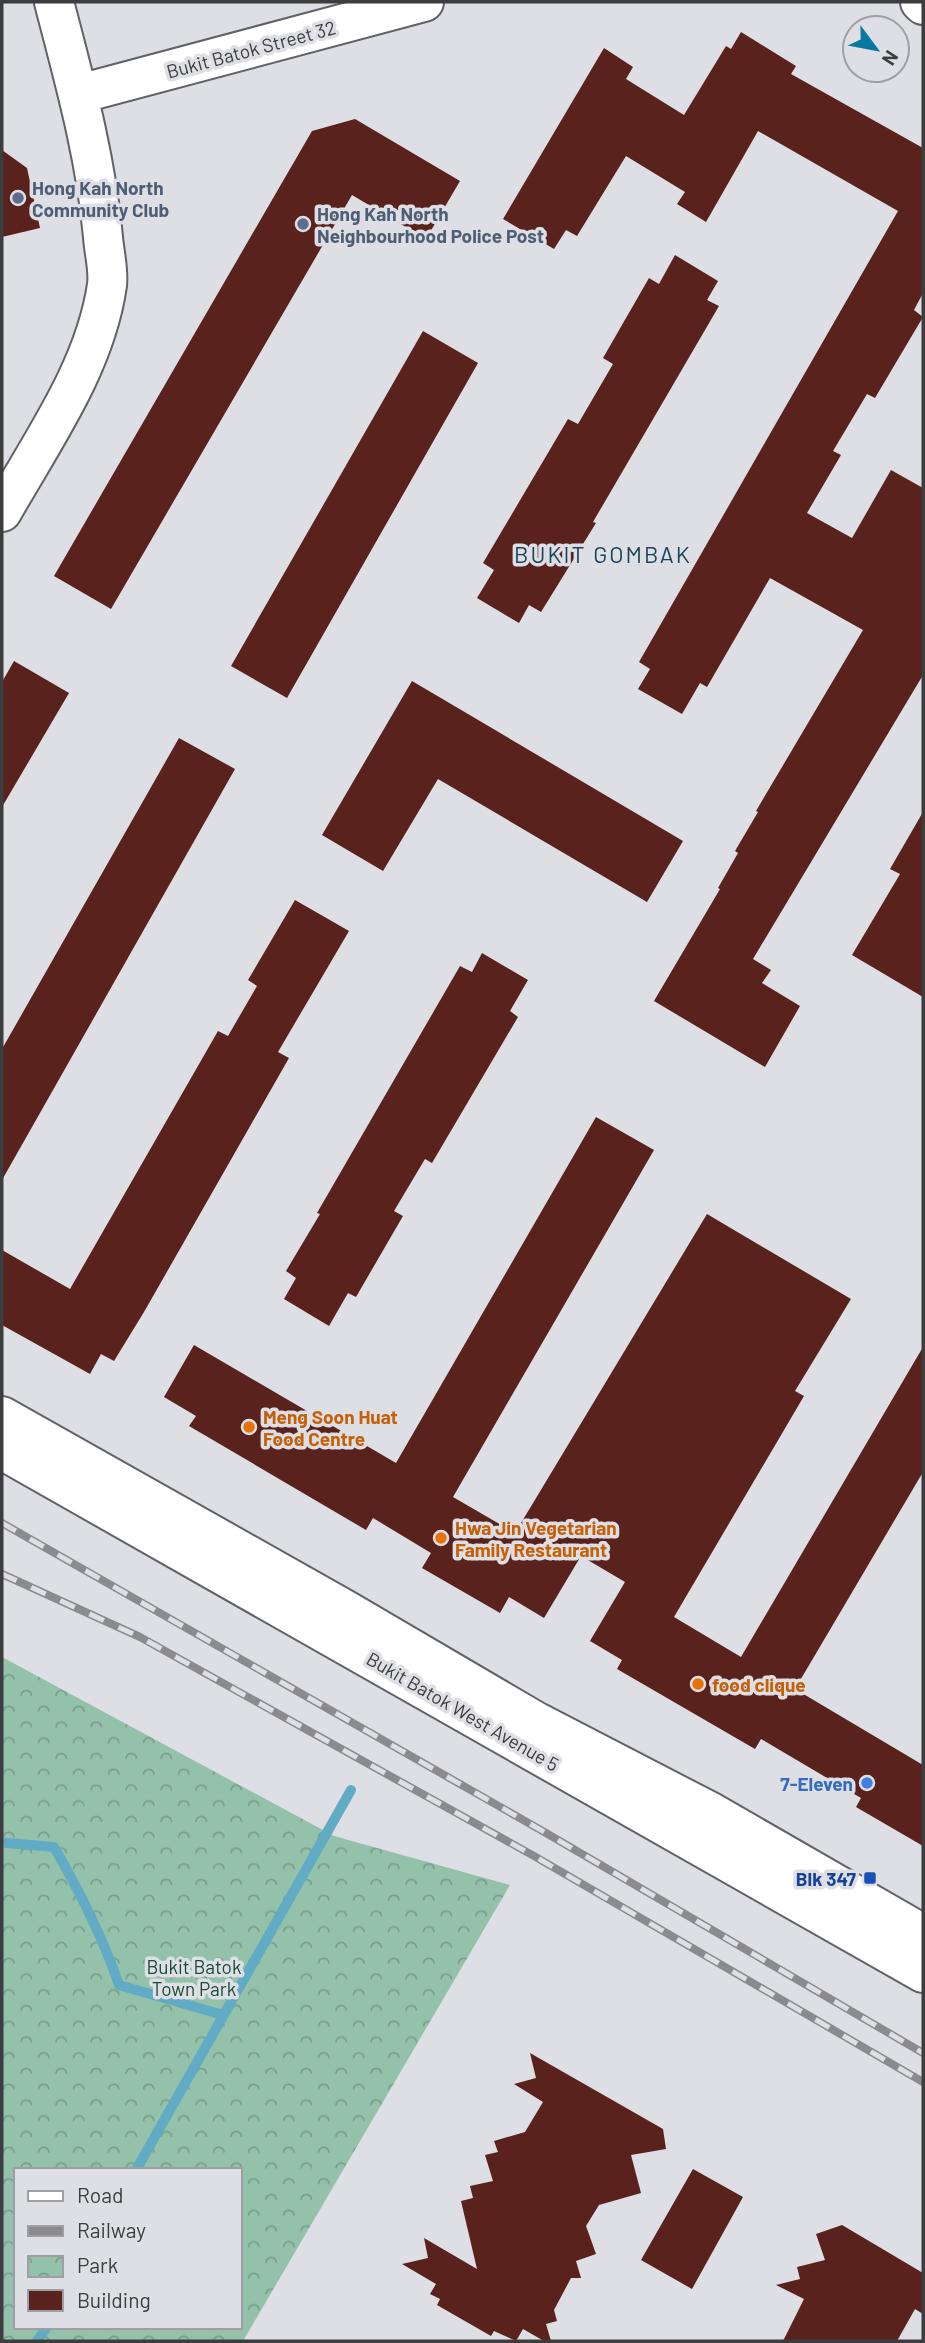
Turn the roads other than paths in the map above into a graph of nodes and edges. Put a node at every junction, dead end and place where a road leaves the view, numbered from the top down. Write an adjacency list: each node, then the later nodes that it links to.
1 (54, 2): 3 (street)
2 (424, 2): 3 (street, Bukit Batok Street 32)
3 (79, 94): 4 (street)
4 (2, 512)
5 (2, 1416): 7 (street, Bukit Batok West Avenue 5)
6 (2, 1450): 8 (street, Bukit Batok West Avenue 5)
7 (923, 1934)
8 (923, 1973)

